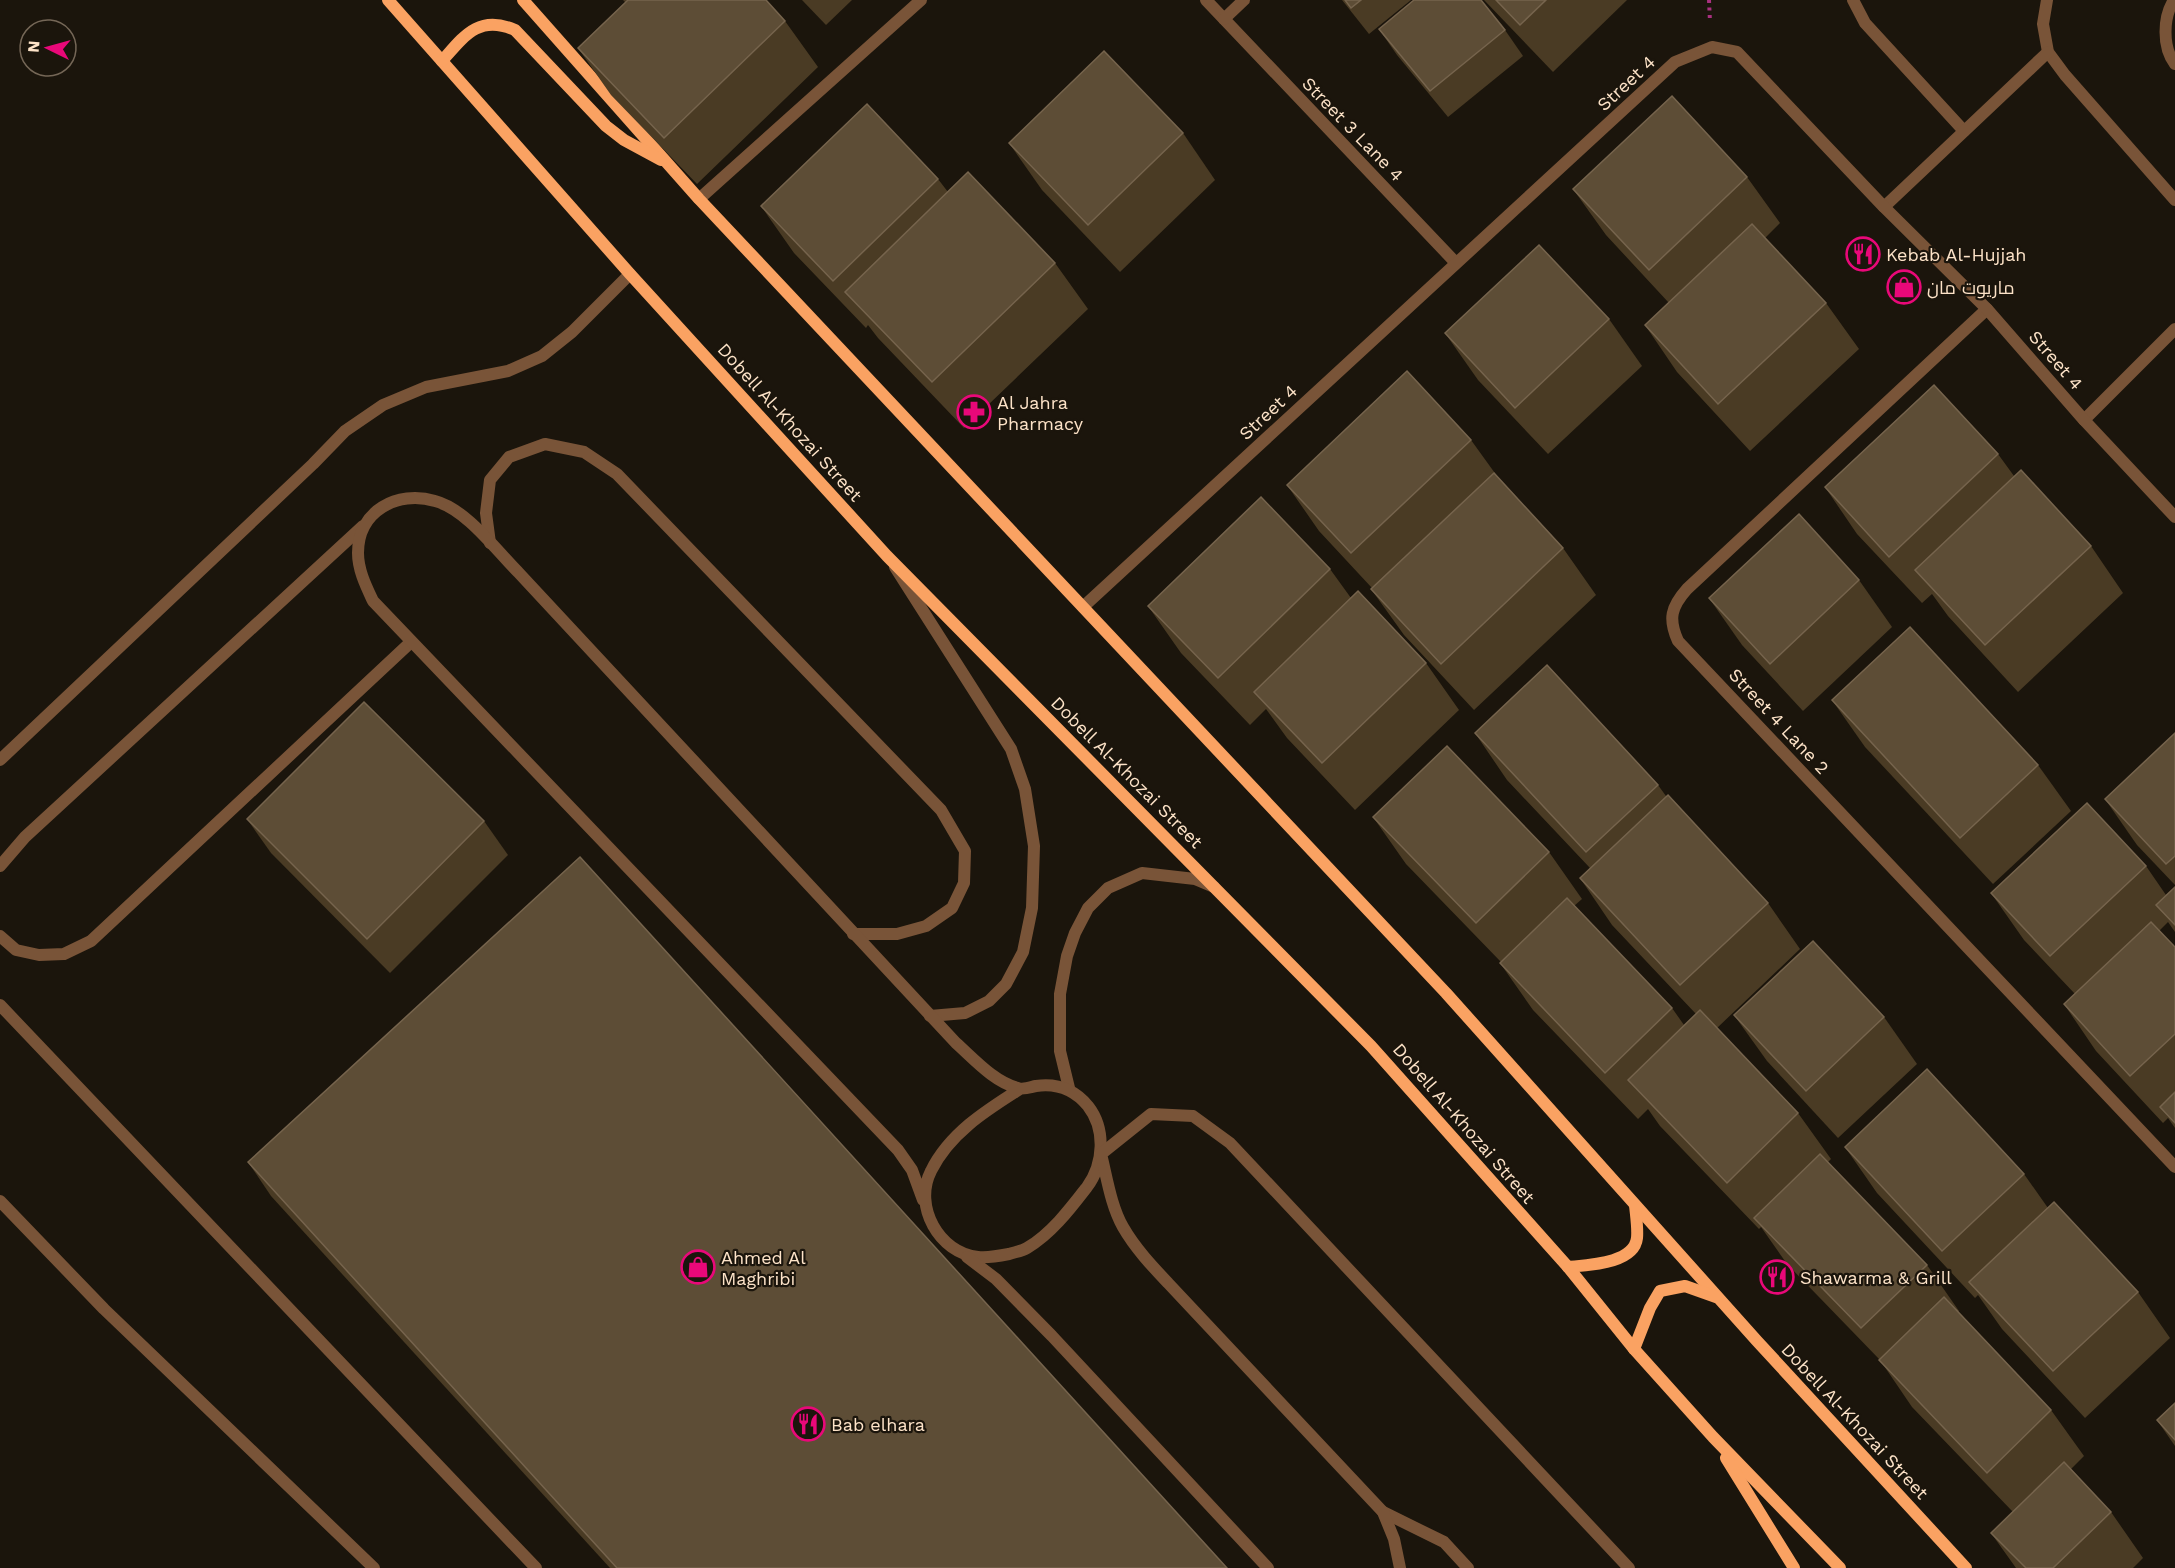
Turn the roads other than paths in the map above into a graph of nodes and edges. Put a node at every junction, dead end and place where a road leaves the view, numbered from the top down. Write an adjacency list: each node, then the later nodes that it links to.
1 (388, 0): 11 (main road, Dobell Al-Khozai Street)
2 (523, 0): 14 (main road, Dobell Al-Khozai Street)
3 (921, 0): 15 (street)
4 (1206, 0): 9 (street, Street 3 Lane 4)
5 (1244, 0): 9 (street)
6 (1853, 0): 13 (street)
7 (2047, 0): 10 (street)
8 (2174, 0): 12 (street)
9 (1224, 19): 18 (street, Street 3 Lane 4)
10 (2048, 52): 13 (street); 16 (street)
11 (442, 61): 14 (main road); 19 (main road, Dobell Al-Khozai Street)
12 (2175, 64)
13 (1964, 131): 17 (street)
14 (665, 161): 15 (main road, Dobell Al-Khozai Street)
15 (699, 199): 27 (main road, Dobell Al-Khozai Street)
16 (2175, 200)
17 (1884, 207): 18 (street, Street 4); 20 (street, Street 4)
18 (1456, 263): 27 (street, Street 4)
19 (630, 274): 26 (main road, Dobell Al-Khozai Street); 29 (street)
20 (1988, 309): 22 (street, Street 4); 39 (street, Street 4 Lane 2)
21 (2175, 329): 22 (street)
22 (2084, 420): 23 (street, Street 4)
23 (2175, 517)
24 (363, 526): 25 (street); 28 (street); 30 (street)
25 (490, 543): 32 (street); 32 (street)
26 (888, 556): 31 (main road, Dobell Al-Khozai Street); 35 (street)
27 (1083, 607): 42 (main road, Dobell Al-Khozai Street)
28 (411, 642): 33 (street); 40 (street)
29 (0, 760)
30 (0, 866)
31 (1219, 890): 36 (street); 44 (main road, Dobell Al-Khozai Street)
32 (853, 934): 35 (street)
33 (0, 936)
34 (0, 1005): 50 (street)
35 (930, 1016): 37 (street)
36 (1069, 1088): 37 (street); 38 (street)
37 (1020, 1089): 40 (street)
38 (1101, 1154): 43 (street); 48 (street); 54 (street)
39 (2175, 1167)
40 (923, 1200): 43 (street)
41 (0, 1202): 49 (street)
42 (1635, 1205): 44 (main road); 45 (main road, Dobell Al-Khozai Street)
43 (962, 1252): 51 (street)
44 (1568, 1267): 46 (main road, Dobell Al-Khozai Street)
45 (1717, 1297): 46 (main road); 57 (main road, Dobell Al-Khozai Street)
46 (1634, 1349): 47 (main road, Dobell Al-Khozai Street)
47 (1713, 1437): 55 (main road); 56 (main road, Dobell Al-Khozai Street)
48 (1383, 1512): 52 (street); 53 (street)
49 (374, 1568)
50 (536, 1568)
51 (1268, 1568)
52 (1400, 1568)
53 (1468, 1568)
54 (1629, 1568)
55 (1794, 1568)
56 (1840, 1568)
57 (1966, 1568)

